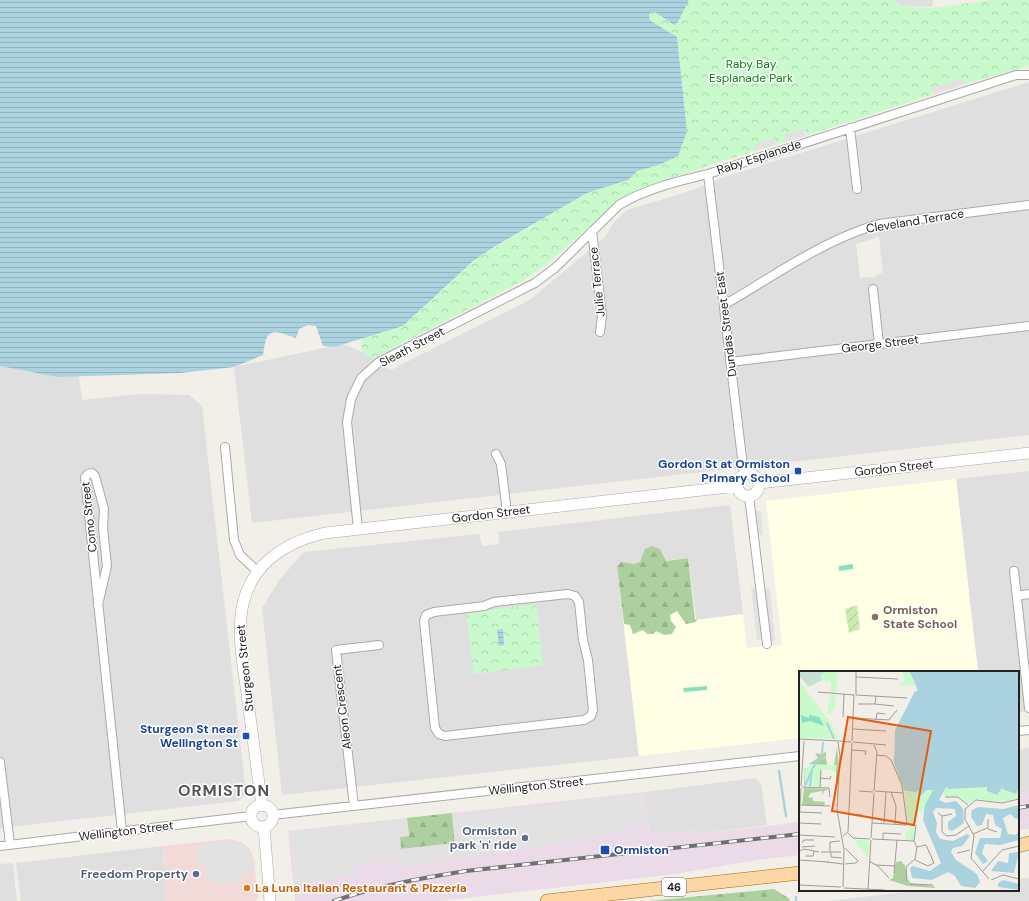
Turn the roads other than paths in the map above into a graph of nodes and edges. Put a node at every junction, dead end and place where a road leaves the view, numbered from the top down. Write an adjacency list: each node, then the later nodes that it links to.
1 (1029, 75): 2 (street, Raby Esplanade)
2 (850, 128): 3 (street, Raby Esplanade); 4 (street)
3 (708, 174): 6 (street, Raby Esplanade); 9 (street, Dundas Street East)
4 (857, 189)
5 (1029, 205): 9 (street, Cleveland Terrace)
6 (592, 232): 8 (street, Raby Esplanade); 11 (street, Julie Terrace)
7 (873, 289): 12 (street)
8 (517, 293): 22 (street, Sleath Street)
9 (724, 304): 13 (street, Dundas Street East)
10 (1029, 326): 12 (street, George Street)
11 (600, 332)
12 (879, 344): 13 (street, George Street)
13 (730, 362): 17 (street, Dundas Street East)
14 (225, 447): 24 (street)
15 (1029, 453): 18 (street, Gordon Street)
16 (496, 454): 21 (street)
17 (744, 475): 18 (street); 19 (street)
18 (759, 483): 20 (street)
19 (737, 486): 20 (street); 21 (street, Gordon Street)
20 (749, 496): 28 (street)
21 (507, 512): 22 (street, Gordon Street)
22 (358, 529): 24 (street, Gordon Street)
23 (1014, 571): 26 (street)
24 (258, 572): 36 (street, Sturgeon Street)
25 (1029, 594): 26 (street)
26 (1017, 596): 30 (street)
27 (98, 606): 27 (street, Como Street); 41 (street, Como Street)
28 (767, 644)
29 (379, 645): 37 (street, Aleon Crescent)
30 (1029, 708)
31 (1029, 730): 32 (street)
32 (1019, 731)
33 (439, 734): 33 (street)
34 (799, 756): 37 (street, Wellington Street)
35 (0, 762): 43 (street)
36 (262, 806): 38 (street); 39 (street)
37 (354, 806): 38 (street, Wellington Street)
38 (272, 815): 40 (street)
39 (251, 816): 40 (street); 41 (street, Wellington Street)
40 (264, 827): 47 (street)
41 (122, 832): 43 (street, Wellington Street)
42 (1029, 843): 45 (main road)
43 (10, 844): 44 (street, Wellington Street)
44 (0, 846)
45 (1019, 846)
46 (799, 873): 48 (main road, 46)
47 (270, 901)
48 (547, 901)

